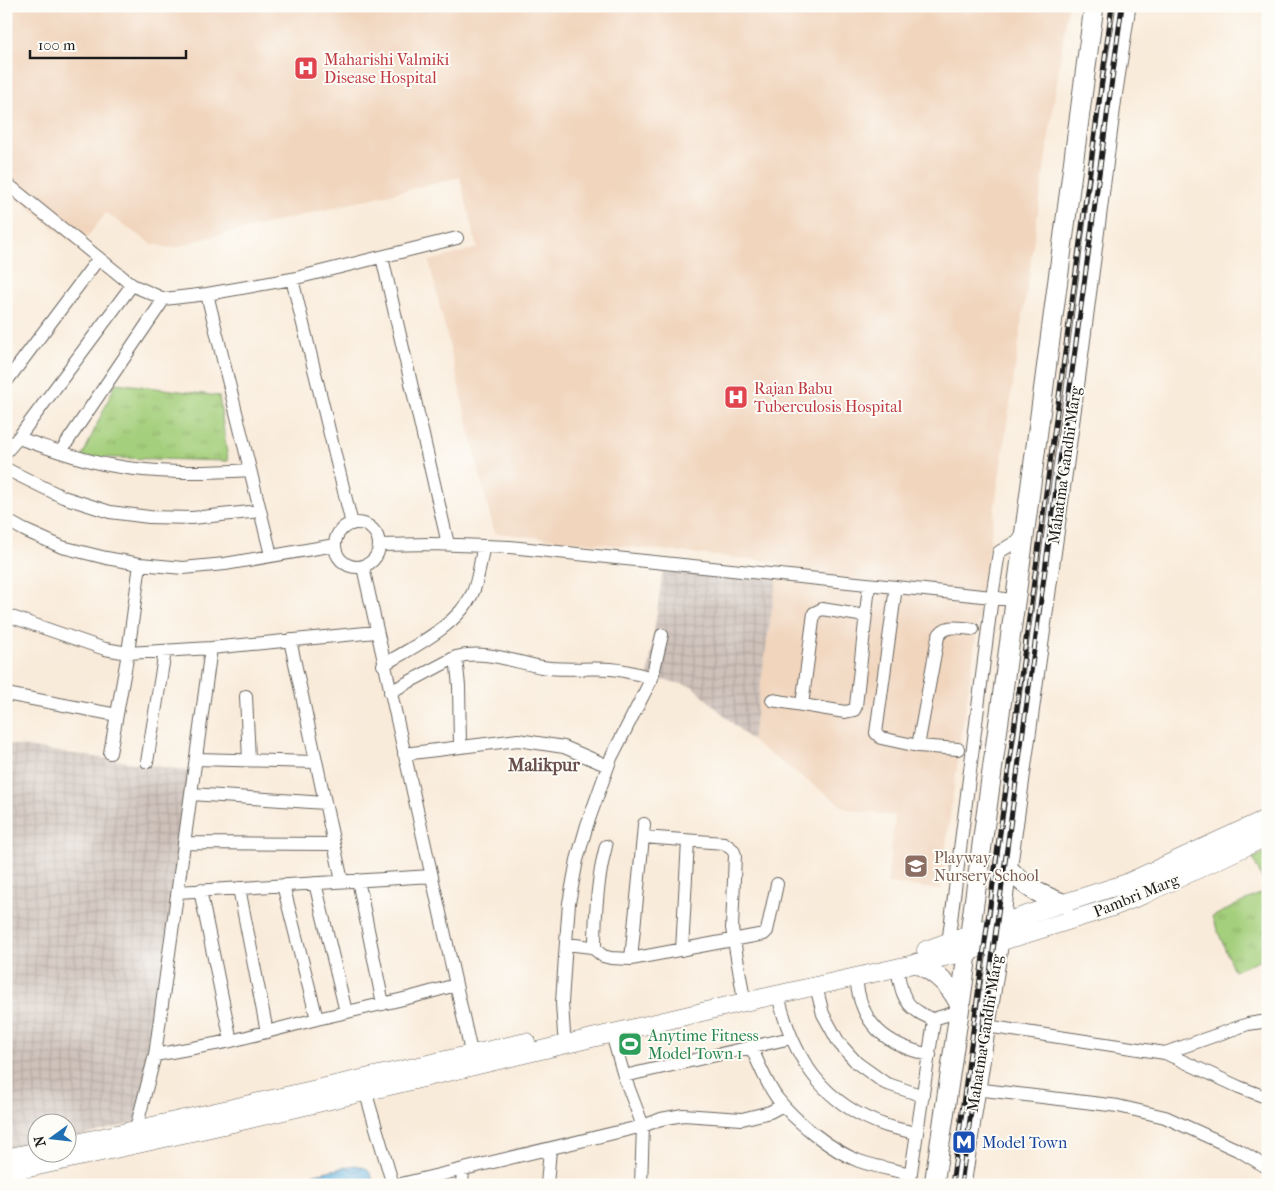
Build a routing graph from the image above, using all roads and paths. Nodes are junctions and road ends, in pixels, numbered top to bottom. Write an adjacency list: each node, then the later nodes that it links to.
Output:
1 (1094, 6): 20 (main road, Mahatma Gandhi Marg)
2 (1126, 6): 70 (main road, Mahatma Gandhi Marg)
3 (6, 183): 6 (street)
4 (457, 238): 5 (street)
5 (382, 256): 7 (street); 21 (street)
6 (99, 258): 8 (street); 11 (street)
7 (292, 278): 9 (street); 19 (street)
8 (132, 285): 10 (street); 12 (street)
9 (207, 294): 10 (street); 16 (street)
10 (164, 299): 13 (street)
11 (6, 382)
12 (18, 438): 13 (street); 14 (street)
13 (61, 451): 16 (street)
14 (6, 452)
15 (6, 469): 17 (street)
16 (250, 470): 17 (street)
17 (260, 511): 25 (street)
18 (6, 520): 26 (street)
19 (352, 524): 22 (street); 23 (street)
20 (1024, 537): 30 (street); 31 (main road, Mahatma Gandhi Marg)
21 (448, 544): 23 (street); 24 (street)
22 (335, 545): 25 (street); 27 (street)
23 (379, 545): 27 (street)
24 (484, 546): 28 (street); 42 (street)
25 (271, 555): 26 (street)
26 (140, 564): 40 (street)
27 (362, 567): 35 (street)
28 (869, 585): 29 (street); 33 (street)
29 (896, 587): 30 (street); 51 (street)
30 (992, 597): 31 (street); 85 (street)
31 (1016, 601): 83 (main road, Mahatma Gandhi Marg)
32 (6, 615): 40 (street)
33 (865, 616): 48 (street); 48 (street)
34 (973, 629): 51 (street)
35 (376, 632): 37 (street); 42 (street)
36 (662, 635): 43 (street)
37 (290, 640): 38 (street); 58 (street)
38 (211, 648): 39 (street); 55 (street)
39 (165, 651): 40 (street); 57 (street)
40 (128, 653): 49 (street)
41 (456, 657): 43 (street); 44 (street); 50 (street)
42 (383, 664): 44 (street)
43 (652, 678): 59 (street)
44 (390, 692): 54 (street)
45 (6, 694): 49 (street)
46 (246, 696): 56 (street)
47 (772, 700): 48 (street)
48 (802, 705)
49 (117, 715): 53 (street)
50 (460, 746): 54 (street); 59 (street)
51 (918, 746): 52 (street)
52 (958, 749)
53 (110, 753)
54 (404, 754): 71 (street)
55 (196, 759): 56 (street); 60 (street)
56 (249, 760): 58 (street)
57 (147, 762)
58 (316, 762): 61 (street)
59 (608, 766): 84 (street)
60 (191, 794): 61 (street); 67 (street)
61 (325, 802): 68 (street)
62 (1268, 818): 80 (street, Pambri Marg)
63 (644, 824): 65 (street)
64 (1268, 836): 81 (street, Pambri Marg)
65 (643, 838): 66 (street); 88 (street)
66 (688, 841): 82 (street); 87 (street)
67 (184, 843): 68 (street); 79 (street)
68 (334, 844): 73 (street)
69 (606, 846): 86 (street)
70 (1008, 868): 80 (main road); 81 (main road, Mahatma Gandhi Marg)
71 (431, 876): 72 (street); 92 (street)
72 (358, 880): 73 (street); 96 (street)
73 (342, 882): 74 (street)
74 (315, 883): 76 (street); 98 (street)
75 (776, 884): 82 (street)
76 (283, 885): 77 (street); 99 (street)
77 (238, 888): 78 (street); 103 (street)
78 (200, 890): 79 (street); 107 (street)
79 (178, 892): 110 (street)
80 (1065, 904): 81 (street, Pambri Marg)
81 (1000, 932): 83 (street); 102 (main road, Mahatma Gandhi Marg)
82 (733, 940): 87 (street); 94 (street)
83 (968, 943): 85 (street); 89 (street); 97 (main road, Mahatma Gandhi Marg)
84 (566, 944): 86 (street); 104 (street)
85 (948, 944): 94 (street)
86 (595, 948): 88 (street)
87 (682, 950): 88 (street)
88 (631, 959)
89 (917, 963): 90 (street); 97 (main road)
90 (897, 968): 91 (street); 100 (street)
91 (856, 977): 93 (street); 111 (street)
92 (456, 985): 96 (street); 112 (street)
93 (816, 986): 95 (street); 116 (street)
94 (743, 994): 104 (street)
95 (778, 995): 105 (street); 106 (street)
96 (383, 1004): 98 (street)
97 (960, 1008): 100 (street); 134 (main road, Mahatma Gandhi Marg)
98 (346, 1012): 99 (street)
99 (317, 1019): 103 (street)
100 (933, 1019): 111 (street)
101 (1268, 1021): 109 (street)
102 (986, 1026): 109 (street); 115 (main road, Mahatma Gandhi Marg)
103 (267, 1032): 107 (street)
104 (564, 1034): 112 (street)
105 (612, 1034): 112 (street); 113 (street)
106 (791, 1038): 108 (street); 120 (street)
107 (231, 1041): 110 (street)
108 (751, 1047): 113 (street); 118 (street)
109 (1165, 1053): 117 (street)
110 (155, 1055): 121 (street)
111 (930, 1055): 116 (street)
112 (472, 1060): 114 (street)
113 (624, 1076): 119 (street)
114 (364, 1085): 121 (street); 130 (street)
115 (976, 1089): 126 (street); 135 (main road, Mahatma Gandhi Marg)
116 (922, 1096): 120 (street)
117 (1268, 1098)
118 (783, 1105): 119 (street); 129 (street)
119 (643, 1126): 123 (street); 133 (street)
120 (917, 1133): 129 (street)
121 (134, 1138): 122 (street); 128 (street)
122 (78, 1143)
123 (550, 1149): 127 (street); 132 (street)
124 (28, 1153): 125 (street)
125 (6, 1158)
126 (1268, 1168)
127 (463, 1169): 130 (street); 131 (street)
128 (6, 1173)
129 (910, 1179)
130 (395, 1185)
131 (462, 1185)
132 (547, 1185)
133 (641, 1185)
134 (934, 1185)
135 (961, 1185)

